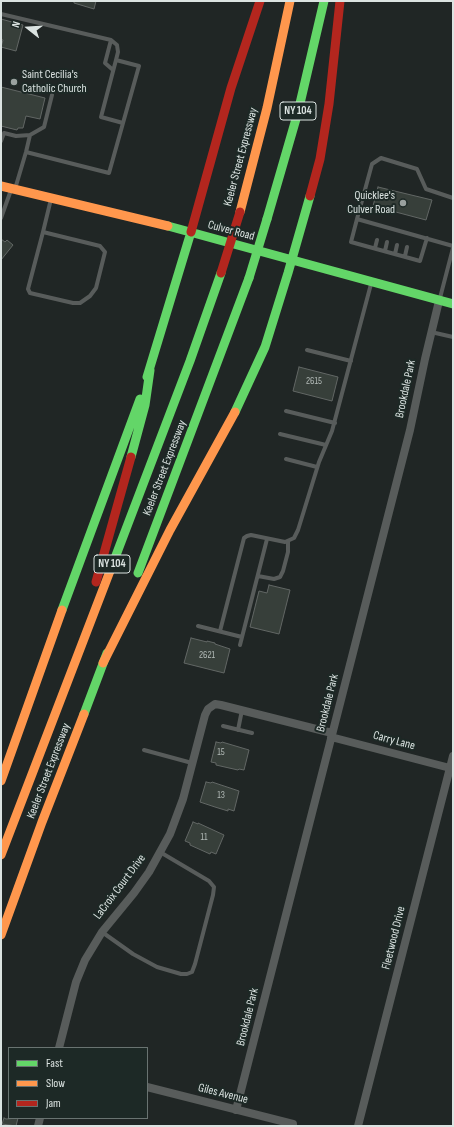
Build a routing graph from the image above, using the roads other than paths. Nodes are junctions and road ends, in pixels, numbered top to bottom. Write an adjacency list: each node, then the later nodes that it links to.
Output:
1 (260, 1): 24 (main road)
2 (290, 1): 60 (main road, Keeler Street Expressway / NY 104, bridge)
3 (324, 1): 58 (main road, Keeler Street Expressway / NY 104, bridge)
4 (340, 1): 36 (main road)
5 (1, 14): 6 (lane)
6 (111, 40): 7 (lane); 8 (lane)
7 (116, 60): 8 (lane); 10 (lane)
8 (113, 70): 10 (lane)
9 (52, 95): 11 (lane)
10 (123, 123): 13 (lane)
11 (30, 135): 12 (lane); 13 (lane)
12 (1, 141)
13 (26, 152): 15 (lane)
14 (1, 186): 15 (main road, Culver Road)
15 (13, 189): 17 (main road, Culver Road); 18 (lane)
16 (453, 198): 19 (lane)
17 (51, 199): 23 (lane); 24 (main road, Culver Road)
18 (1, 217)
19 (357, 219): 20 (lane); 32 (lane)
20 (381, 225): 21 (lane); 22 (lane)
21 (391, 228): 25 (lane); 26 (lane)
22 (379, 230)
23 (43, 232): 23 (lane)
24 (191, 232): 36 (main road, Culver Road); 44 (main road)
25 (389, 233)
26 (426, 238): 31 (lane); 35 (lane)
27 (377, 240): 32 (lane)
28 (387, 242): 33 (lane)
29 (397, 245): 34 (lane)
30 (407, 247): 35 (lane)
31 (453, 247): 38 (lane)
32 (375, 248): 33 (lane)
33 (384, 251): 34 (lane)
34 (395, 254): 35 (lane)
35 (405, 256)
36 (292, 260): 37 (main road, Culver Road); 58 (main road)
37 (372, 281): 38 (main road, Culver Road); 43 (lane)
38 (439, 300): 39 (main road, Culver Road); 40 (street, Brookdale Park)
39 (453, 304)
40 (431, 332): 41 (lane); 64 (street, Brookdale Park)
41 (453, 337)
42 (307, 350): 43 (lane)
43 (351, 361): 46 (lane)
44 (150, 370): 60 (main road); 65 (main road)
45 (286, 411): 46 (lane)
46 (335, 423): 48 (lane)
47 (280, 434): 48 (lane)
48 (326, 445): 50 (lane)
49 (286, 459): 50 (lane)
50 (317, 467): 52 (lane)
51 (267, 539): 52 (lane); 53 (lane); 55 (lane)
52 (288, 542): 53 (lane)
53 (258, 576): 56 (lane)
54 (198, 626): 55 (lane)
55 (220, 631): 56 (lane)
56 (242, 637): 57 (lane)
57 (240, 645)
58 (103, 663): 75 (main road, Keeler Street Expressway / NY 104)
59 (242, 710): 62 (lane); 64 (street, Carry Lane); 68 (street, LaCroix Court Drive)
60 (52, 722): 73 (main road, Keeler Street Expressway / NY 104)
61 (223, 726): 62 (lane)
62 (238, 730): 63 (lane)
63 (252, 733)
64 (332, 735): 70 (street, Carry Lane); 78 (street, Brookdale Park)
65 (12, 750): 69 (street); 71 (main road)
66 (144, 750): 68 (lane)
67 (453, 756): 70 (street, Fleetwood Drive)
68 (193, 763): 72 (street, LaCroix Court Drive)
69 (1, 767)
70 (450, 768): 80 (street, Fleetwood Drive)
71 (1, 781)
72 (160, 852): 74 (street, LaCroix Court Drive); 74 (lane)
73 (1, 855)
74 (102, 932): 76 (street, LaCroix Court Drive)
75 (1, 935)
76 (59, 1047)
77 (148, 1087): 78 (street, Giles Avenue)
78 (236, 1110): 79 (street, Giles Avenue)
79 (293, 1125)
80 (358, 1126)

